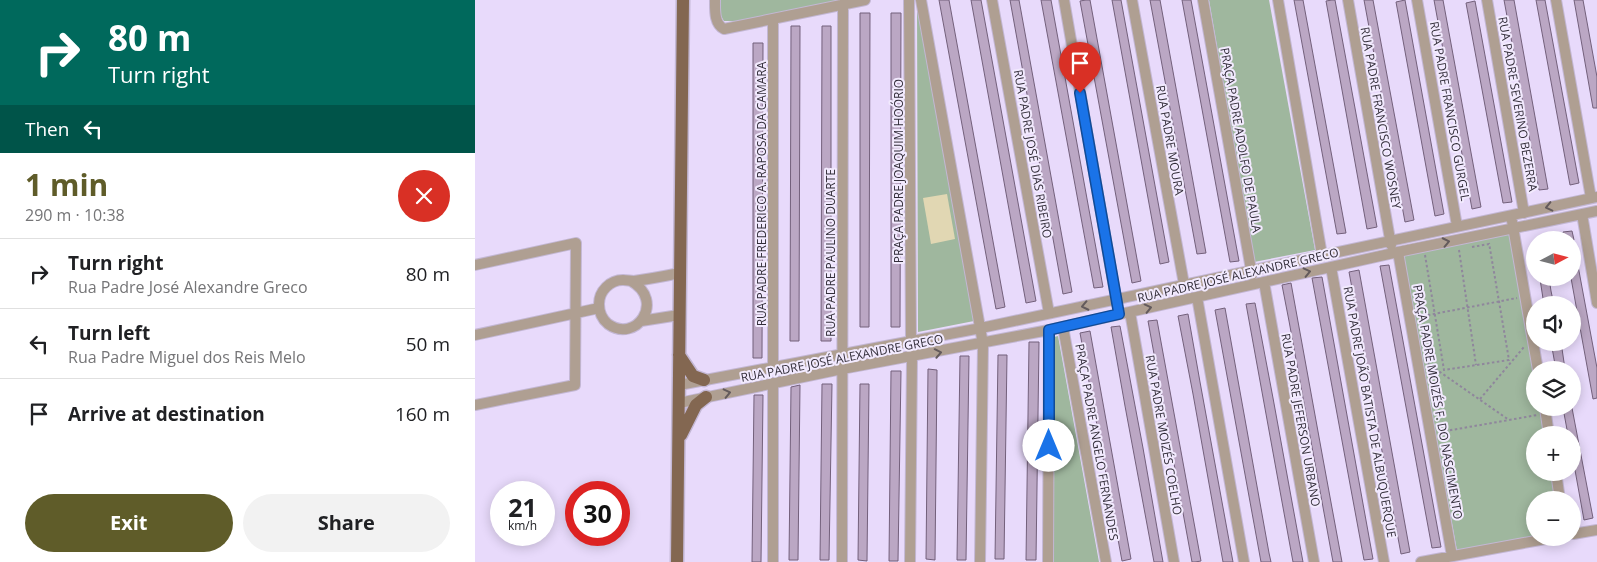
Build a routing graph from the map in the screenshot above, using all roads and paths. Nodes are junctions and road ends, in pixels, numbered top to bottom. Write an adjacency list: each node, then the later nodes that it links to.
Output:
1 (683, 0): 33 (main road)
2 (715, 0): 16 (street)
3 (865, 0): 15 (street)
4 (909, 0): 56 (street, PRAÇA PADRE JOAQUIM HOÓRIO)
5 (921, 0): 53 (street)
6 (992, 0): 46 (street, RUA PADRE JOSÉ DIAS RIBEIRO)
7 (1064, 0): 39 (street)
8 (1133, 0): 36 (street, RUA PADRE MOURA)
9 (1203, 0): 32 (street, PRAÇA PADRE ADOLFO DE PAULA)
10 (1278, 0): 29 (street)
11 (1347, 0): 25 (street, RUA PADRE FRANCISCO WOSNEY)
12 (1417, 0): 22 (street, RUA PADRE FRANCISCO GURGEL)
13 (1487, 0): 19 (street, RUA PADRE SEVERINO BEZERRA)
14 (1556, 0): 17 (street)
15 (839, 3): 16 (street); 59 (street, RUA PADRE PAULINO DUARTE)
16 (773, 20): 64 (street, RUA PADRE FREDERICO A. RAPOSA DA CAMARA)
17 (1594, 197): 19 (street, RUA PADRE JOSÉ ALEXANDRE GRECO, one-way to 19)
18 (1597, 211): 20 (street, RUA PADRE JOSÉ ALEXANDRE GRECO)
19 (1524, 213): 21 (street, RUA PADRE JOSÉ ALEXANDRE GRECO)
20 (1581, 214): 23 (street, RUA PADRE JOSÉ ALEXANDRE GRECO); 41 (street)
21 (1511, 216): 22 (street, RUA PADRE JOSÉ ALEXANDRE GRECO); 23 (street)
22 (1457, 226): 25 (street, RUA PADRE JOSÉ ALEXANDRE GRECO)
23 (1513, 227): 27 (street, RUA PADRE JOSÉ ALEXANDRE GRECO, one-way to 23); 37 (street)
24 (1489, 239): 40 (path)
25 (1390, 240): 27 (street, RUA PADRE FRANCISCO WOSNEY); 29 (street, RUA PADRE JOSÉ ALEXANDRE GRECO)
26 (1459, 250): 42 (path)
27 (1395, 252): 31 (street, RUA PADRE JOSÉ ALEXANDRE GRECO); 81 (street, PRAÇA PADRE MOIZÉS F. DO NASCIMENTO)
28 (1425, 253): 48 (path)
29 (1323, 254): 32 (street, RUA PADRE JOSÉ ALEXANDRE GRECO)
30 (475, 265): 45 (street)
31 (1331, 267): 35 (street, RUA PADRE JOSÉ ALEXANDRE GRECO, one-way to 31); 92 (street, RUA PADRE JOÃO BATISTA DE ALBUQUERQUE)
32 (1251, 270): 35 (street, PRAÇA PADRE ADOLFO DE PAULA); 36 (street, RUA PADRE JOSÉ ALEXANDRE GRECO)
33 (679, 273): 34 (street); 49 (main road)
34 (631, 281): 43 (street); 51 (street)
35 (1259, 283): 38 (street, RUA PADRE JOSÉ ALEXANDRE GRECO); 91 (street, RUA PADRE JEFERSON URBANO)
36 (1184, 284): 39 (street, RUA PADRE JOSÉ ALEXANDRE GRECO)
37 (1525, 296): 40 (path); 62 (street)
38 (1197, 297): 44 (street, RUA PADRE JOSÉ ALEXANDRE GRECO, one-way to 38); 90 (street)
39 (1116, 299): 46 (street, RUA PADRE JOSÉ ALEXANDRE GRECO, one-way to 46); 47 (street)
40 (1499, 301): 42 (path); 63 (path)
41 (1597, 303)
42 (1467, 307): 48 (path); 63 (path)
43 (599, 308): 45 (street); 51 (street)
44 (1130, 312): 47 (street, RUA PADRE JOSÉ ALEXANDRE GRECO); 89 (street, RUA PADRE MOIZÉS COELHO)
45 (576, 313): 55 (street); 73 (street)
46 (1049, 313): 53 (street, RUA PADRE JOSÉ ALEXANDRE GRECO)
47 (1119, 314): 52 (street, RUA PADRE JOSÉ ALEXANDRE GRECO)
48 (1435, 314): 50 (path); 63 (path)
49 (679, 315): 51 (street); 60 (main road)
50 (1416, 318)
51 (641, 321)
52 (1063, 327): 54 (street, RUA PADRE JOSÉ ALEXANDRE GRECO); 88 (street, PRAÇA PADRE ANGELO FERNANDES)
53 (981, 328): 56 (street, RUA PADRE JOSÉ ALEXANDRE GRECO); 57 (street)
54 (1049, 330): 57 (street, RUA PADRE JOSÉ ALEXANDRE GRECO); 87 (street)
55 (475, 335)
56 (911, 342): 59 (street, RUA PADRE JOSÉ ALEXANDRE GRECO)
57 (983, 344): 61 (street, RUA PADRE JOSÉ ALEXANDRE GRECO, one-way to 57); 86 (street)
58 (1526, 345): 71 (path)
59 (842, 354): 64 (street, RUA PADRE JOSÉ ALEXANDRE GRECO); 65 (street, RUA PADRE PAULINO DUARTE)
60 (679, 355): 67 (main road); 69 (main road)
61 (912, 358): 65 (street, RUA PADRE JOSÉ ALEXANDRE GRECO); 85 (street)
62 (1536, 361)
63 (1476, 365)
64 (773, 368): 67 (street, RUA PADRE JOSÉ ALEXANDRE GRECO)
65 (842, 369): 68 (street, RUA PADRE JOSÉ ALEXANDRE GRECO); 84 (street, RUA PADRE PAULINO DUARTE)
66 (1427, 370): 71 (path)
67 (704, 380): 69 (street, RUA PADRE JOSÉ ALEXANDRE GRECO)
68 (773, 383): 70 (street, RUA PADRE JOSÉ ALEXANDRE GRECO, one-way to 68); 83 (street)
69 (679, 385): 72 (main road)
70 (707, 397): 72 (street, RUA PADRE JOSÉ ALEXANDRE GRECO); 77 (main road)
71 (1479, 399): 75 (path)
72 (679, 403): 77 (main road)
73 (475, 405)
74 (1526, 415): 75 (path)
75 (1509, 420): 76 (path)
76 (1438, 433)
77 (679, 439): 82 (main road)
78 (1597, 530): 79 (street)
79 (1581, 533)
80 (1526, 543): 81 (street)
81 (1452, 556): 93 (street)
82 (677, 562)
83 (773, 562)
84 (842, 562)
85 (910, 562)
86 (980, 562)
87 (1048, 562)
88 (1106, 562)
89 (1174, 562)
90 (1244, 562)
91 (1314, 562)
92 (1384, 562)
93 (1421, 562)

